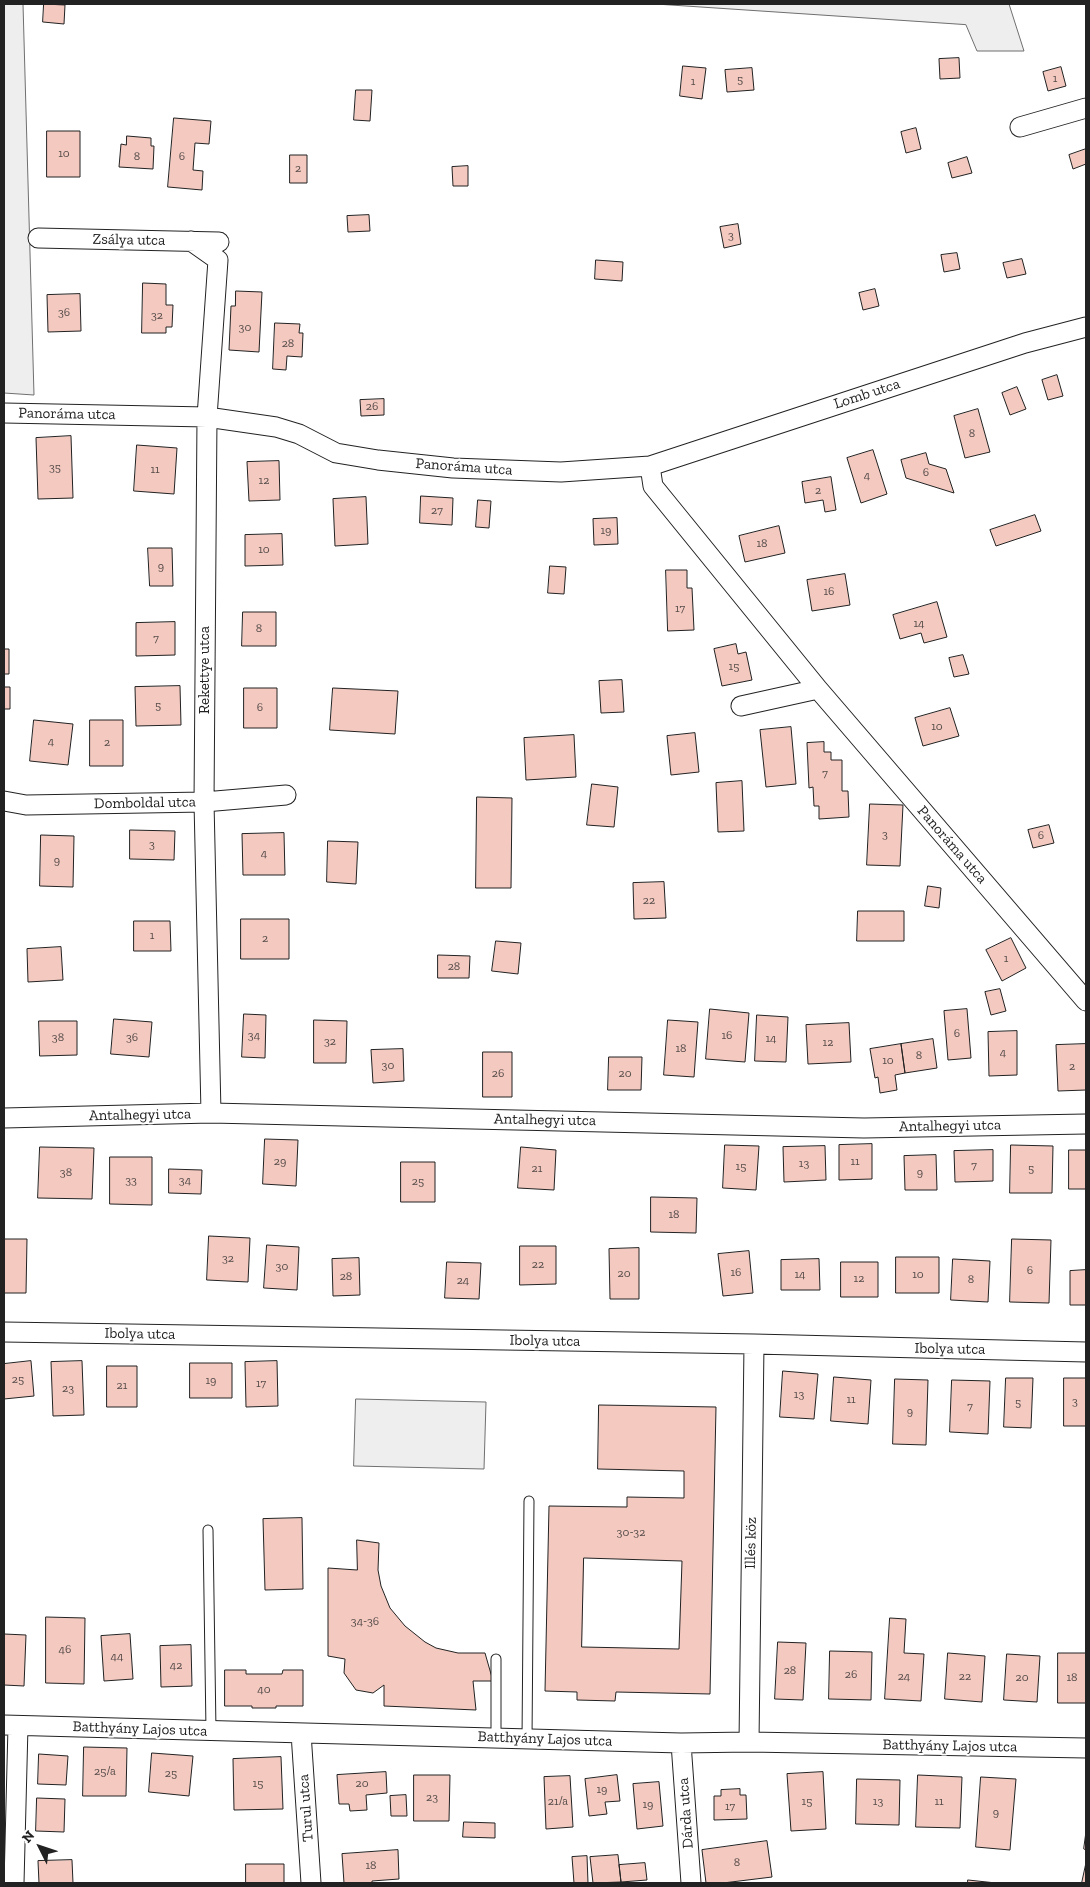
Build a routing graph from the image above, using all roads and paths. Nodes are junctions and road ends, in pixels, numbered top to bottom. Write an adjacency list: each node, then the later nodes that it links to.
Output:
1 (1086, 108): 2 (street)
2 (1020, 127)
3 (38, 238): 4 (street, Zsálya utca)
4 (191, 241): 5 (street, Zsálya utca); 8 (street, Rekettye utca)
5 (220, 242)
6 (1086, 328): 9 (street, Lomb utca)
7 (4, 414): 8 (street, Panoráma utca)
8 (207, 416): 9 (street, Panoráma utca); 14 (street, Rekettye utca)
9 (650, 466): 10 (street, Panoráma utca)
10 (818, 689): 11 (street); 15 (street, Panoráma utca)
11 (741, 706)
12 (286, 795): 14 (street, Domboldal utca)
13 (4, 801): 14 (street, Domboldal utca)
14 (204, 802): 16 (street, Rekettye utca)
15 (1086, 1001)
16 (211, 1113): 17 (street, Antalhegyi utca); 18 (street, Antalhegyi utca)
17 (4, 1118)
18 (1086, 1124)
19 (4, 1332): 20 (street, Ibolya utca)
20 (754, 1344): 21 (street, Ibolya utca); 30 (street, Illés köz)
21 (1086, 1352)
22 (529, 1501): 29 (lane)
23 (208, 1530): 26 (lane)
24 (496, 1659): 28 (lane)
25 (11, 1725): 26 (street, Batthyány Lajos utca); 33 (street)
26 (211, 1731): 27 (street, Batthyány Lajos utca)
27 (301, 1733): 28 (street, Batthyány Lajos utca); 34 (street, Turul utca)
28 (496, 1738): 29 (street, Batthyány Lajos utca)
29 (527, 1739): 31 (street, Batthyány Lajos utca)
30 (749, 1742): 31 (street, Batthyány Lajos utca); 32 (street, Batthyány Lajos utca)
31 (681, 1743): 35 (street, Dárda utca)
32 (1086, 1748)
33 (14, 1883)
34 (311, 1883)
35 (691, 1883)

